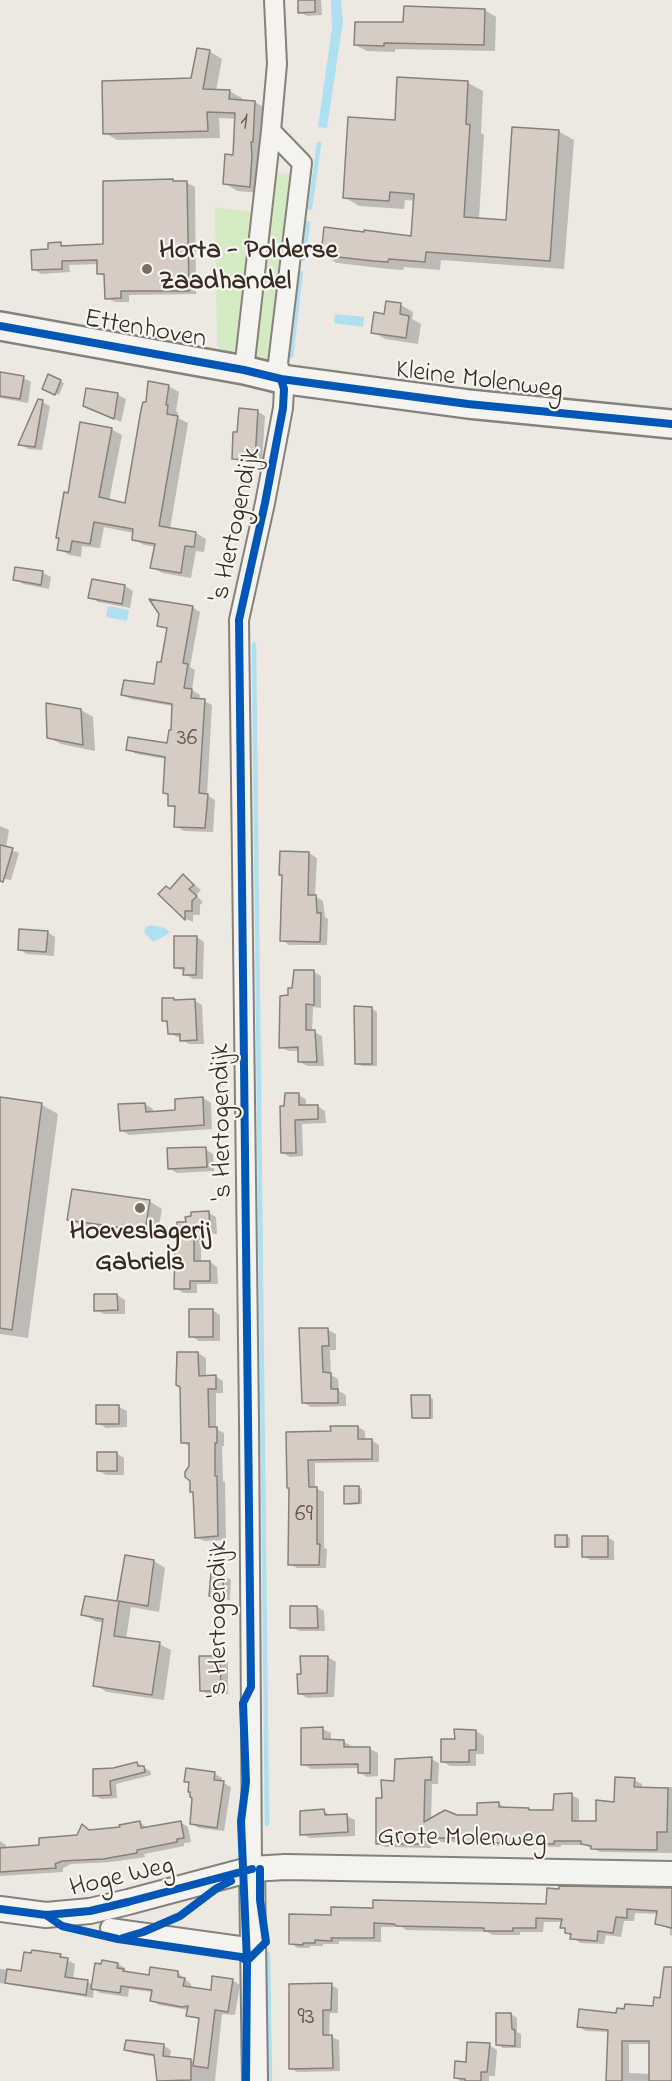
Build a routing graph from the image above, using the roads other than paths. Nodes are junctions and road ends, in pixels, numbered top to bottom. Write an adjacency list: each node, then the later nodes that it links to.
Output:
1 (274, 0): 2 (street)
2 (271, 131): 4 (street); 5 (street, 's Hertogendijk)
3 (0, 326): 4 (main road, Ettenhoven)
4 (244, 370): 5 (main road, Ettenhoven)
5 (281, 379): 6 (main road, Kleine Molenweg); 7 (street, 's Hertogendijk)
6 (672, 424)
7 (252, 1869): 8 (street, Grote Molenweg); 9 (street, Hoge Weg); 11 (street, 's Hertogendijk)
8 (672, 1874)
9 (0, 1909)
10 (110, 1928): 11 (street, Hoge Weg)
11 (254, 1948): 12 (street, 's Hertogendijk)
12 (255, 2081)

